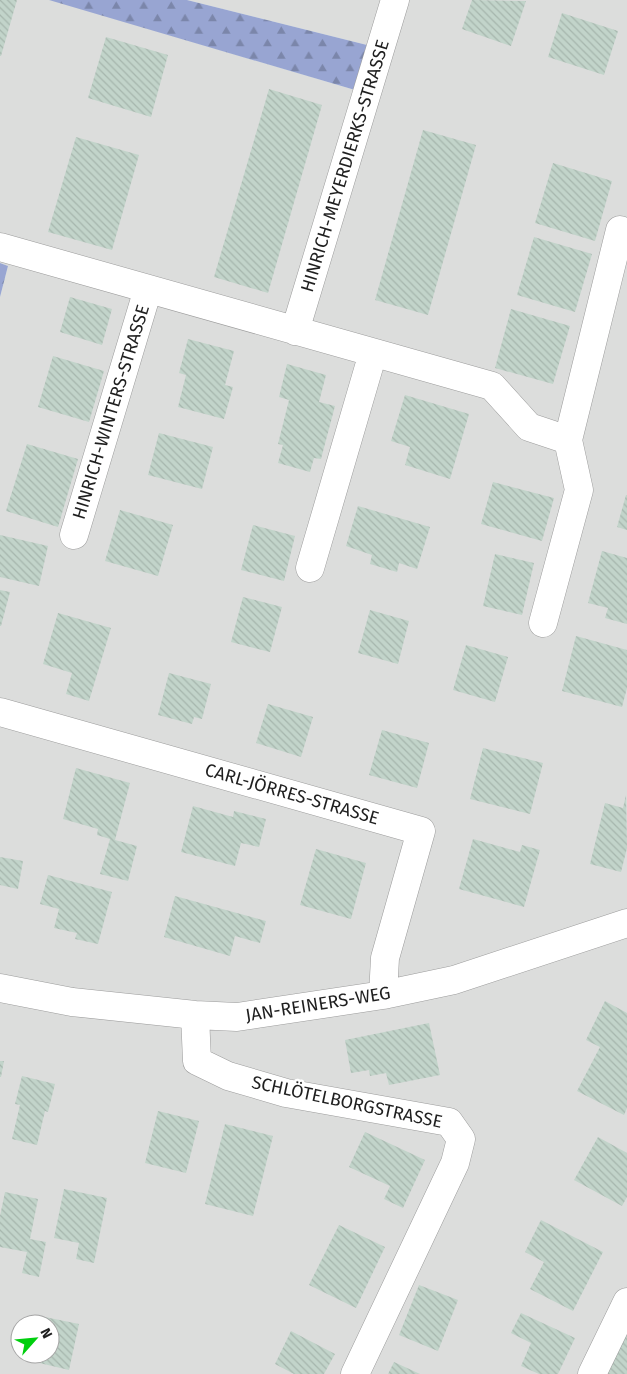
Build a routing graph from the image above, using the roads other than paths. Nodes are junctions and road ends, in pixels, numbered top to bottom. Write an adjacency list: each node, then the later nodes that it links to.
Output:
1 (395, 0): 5 (street, HINRICH-MEYERDIERKS-STRASSE)
2 (620, 230): 7 (street)
3 (0, 247): 4 (street, HINRICH-WINTERS-STRASSE)
4 (148, 290): 5 (street, HINRICH-WINTERS-STRASSE); 8 (street, HINRICH-WINTERS-STRASSE)
5 (295, 331): 6 (street, HINRICH-WINTERS-STRASSE)
6 (373, 353): 7 (street, HINRICH-WINTERS-STRASSE); 9 (street)
7 (568, 440): 10 (street)
8 (74, 535)
9 (310, 568)
10 (543, 623)
11 (0, 712): 14 (street, CARL-JÖRRES-STRASSE)
12 (627, 923): 14 (street, JAN-REINERS-WEG)
13 (0, 988): 15 (street, JAN-REINERS-WEG)
14 (383, 995): 15 (street, JAN-REINERS-WEG)
15 (195, 1015): 17 (street, SCHLÖTELBORGSTRASSE)
16 (627, 1302): 18 (street)
17 (355, 1374)
18 (592, 1374)

